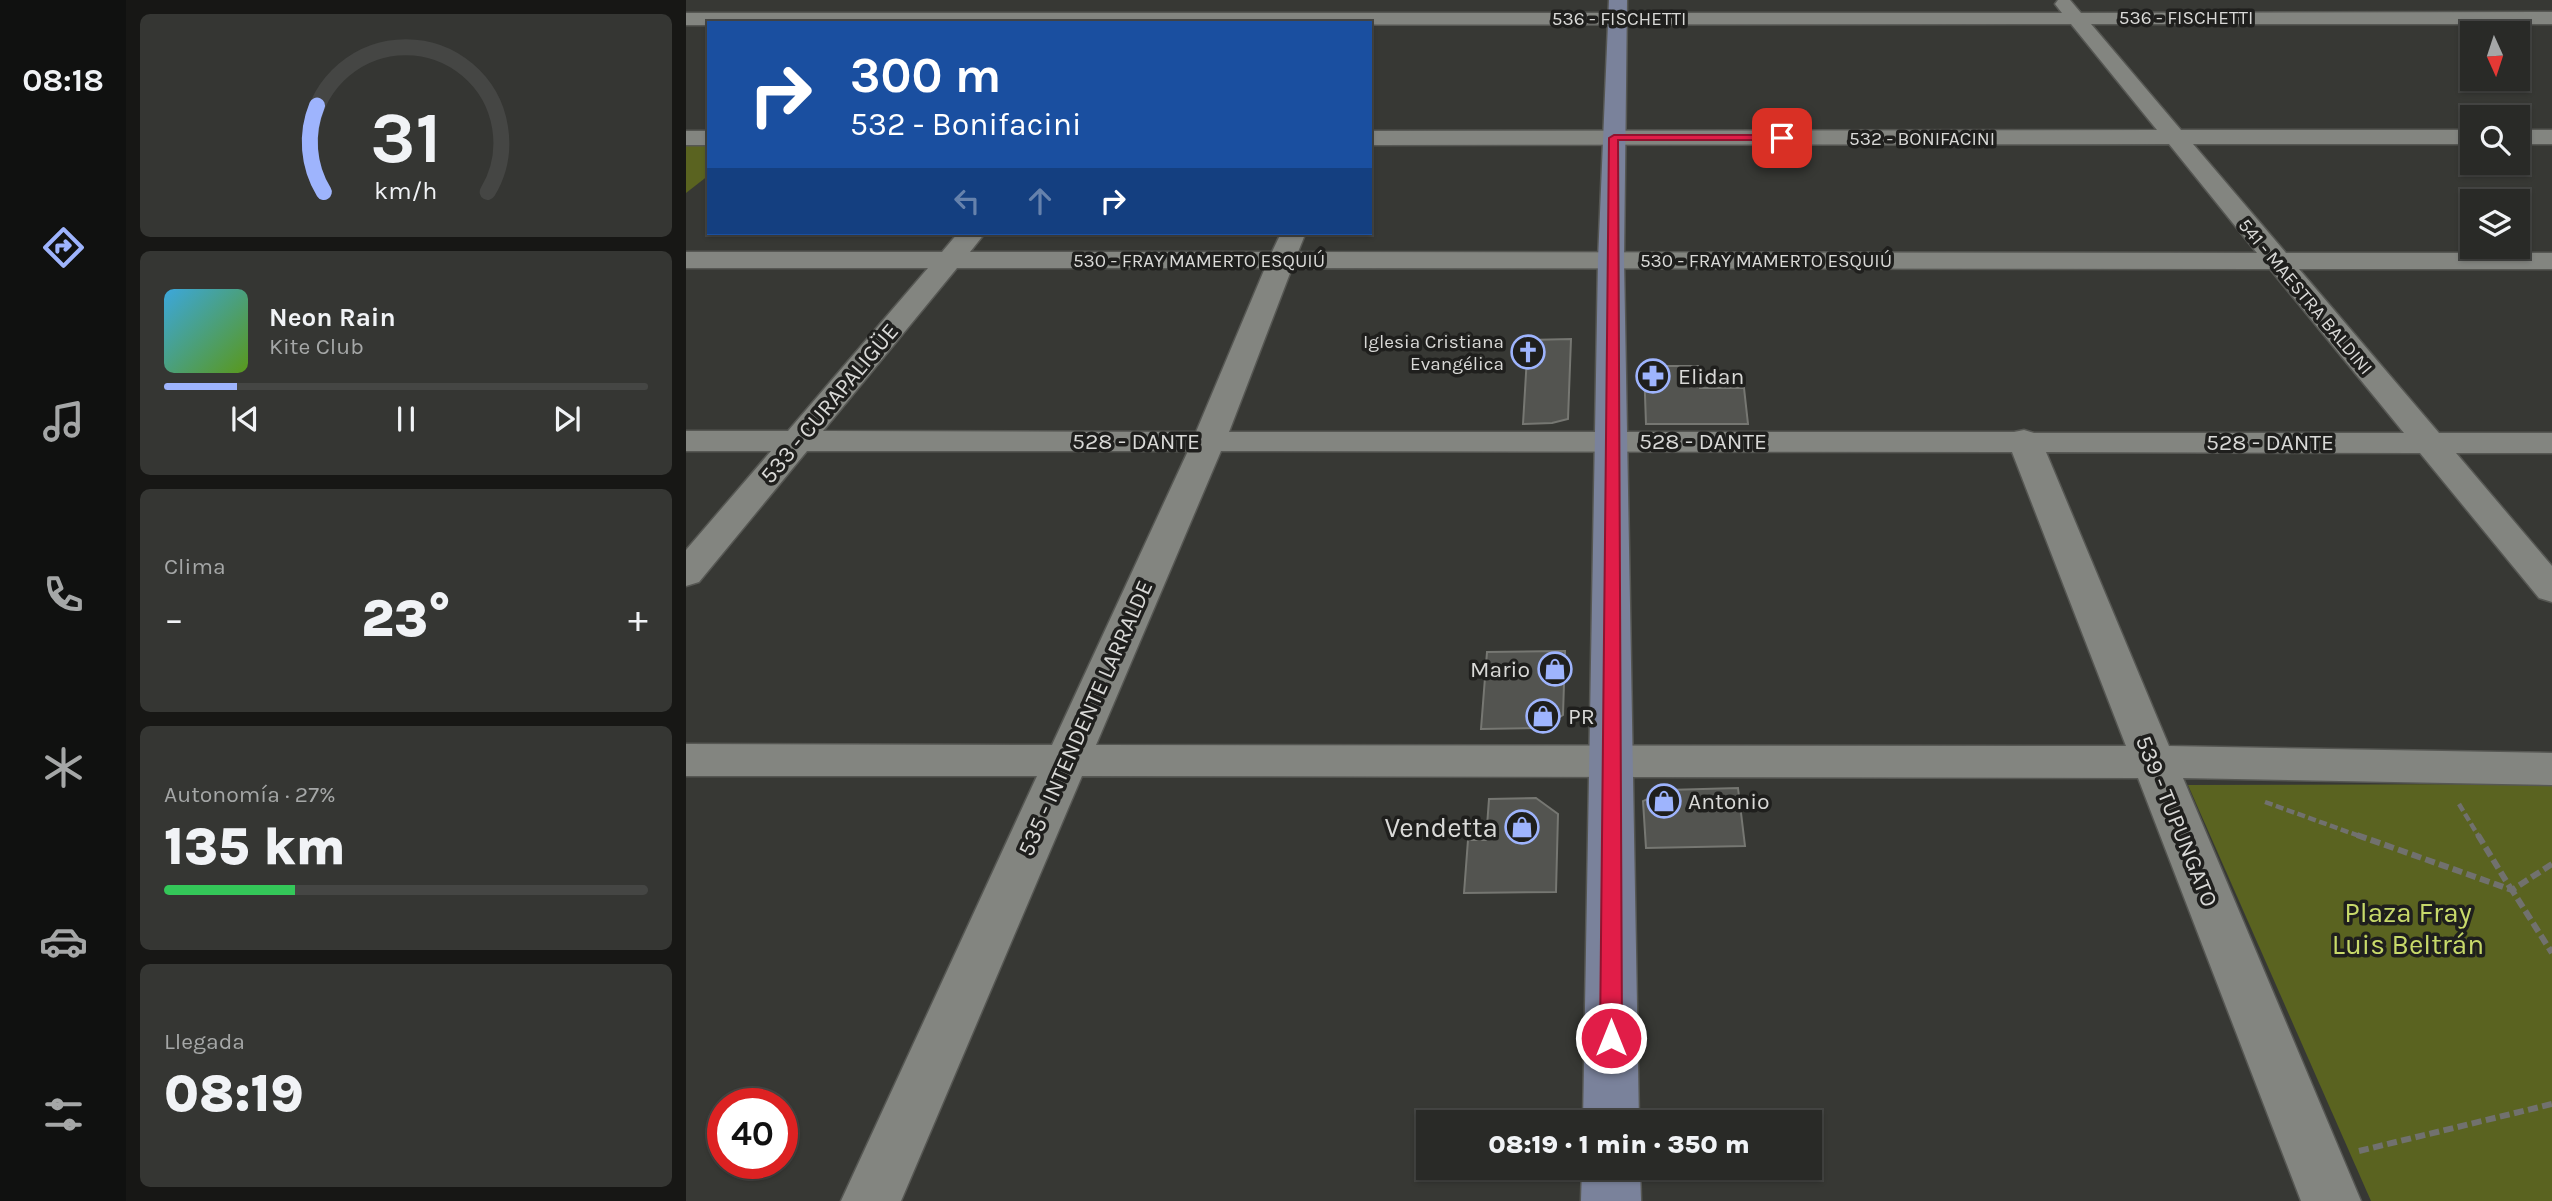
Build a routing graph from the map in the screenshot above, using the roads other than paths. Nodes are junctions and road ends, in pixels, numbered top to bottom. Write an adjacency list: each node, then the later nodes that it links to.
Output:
1 (723, 0): 7 (street)
2 (1171, 0): 8 (street)
3 (2506, 0): 9 (street)
4 (1384, 9): 5 (street, 536 - FISCHETTI); 8 (street, 536 - FISCHETTI); 10 (street)
5 (1618, 9): 6 (street, 536 - FISCHETTI); 17 (street)
6 (2067, 9): 9 (street, 536 - FISCHETTI); 18 (street, 541 - MAESTRA BALDINI)
7 (688, 20): 8 (street, 536 - FISCHETTI)
8 (1154, 20)
9 (2547, 21)
10 (1372, 38)
11 (2460, 137): 18 (street, 532 - BONIFACINI)
12 (2530, 137): 13 (street)
13 (2552, 137)
14 (686, 138): 15 (street)
15 (707, 138)
16 (1372, 138): 17 (street, 532 - BONIFACINI)
17 (1614, 138): 18 (street, 532 - BONIFACINI); 23 (street)
18 (2174, 138): 24 (street, 541 - MAESTRA BALDINI)
19 (970, 235): 22 (street, 533 - CURAPALIGÜE)
20 (1287, 246): 22 (street, 530 - FRAY MAMERTO ESQUIÚ); 23 (street, 530 - FRAY MAMERTO ESQUIÚ); 29 (street, 535 - INTENDENTE LARRALDE)
21 (686, 260): 22 (street, 530 - FRAY MAMERTO ESQUIÚ)
22 (949, 260): 26 (street, 533 - CURAPALIGÜE)
23 (1611, 260): 24 (street, 530 - FRAY MAMERTO ESQUIÚ); 30 (street)
24 (2276, 261): 25 (street, 530 - FRAY MAMERTO ESQUIÚ); 31 (street, 541 - MAESTRA BALDINI)
25 (2552, 261)
26 (799, 440): 28 (street, 528 - DANTE); 29 (street, 528 - DANTE); 33 (street, 533 - CURAPALIGÜE)
27 (2024, 440): 30 (street, 528 - DANTE); 31 (street, 528 - DANTE); 38 (street, 539 - TUPUNGATO)
28 (686, 441)
29 (1209, 441): 30 (street, 528 - DANTE); 37 (street, 535 - INTENDENTE LARRALDE)
30 (1612, 441): 36 (street)
31 (2429, 442): 32 (street, 528 - DANTE); 34 (street, 541 - MAESTRA BALDINI)
32 (2552, 443)
33 (686, 574)
34 (2552, 590)
35 (686, 760): 37 (street)
36 (1611, 760): 37 (street); 38 (street); 40 (street)
37 (1066, 762): 43 (street, 535 - INTENDENTE LARRALDE)
38 (2153, 762): 39 (street); 42 (street, 539 - TUPUNGATO)
39 (2552, 769)
40 (1611, 1110)
41 (1611, 1180): 44 (street)
42 (2323, 1181)
43 (871, 1201)
44 (1611, 1201)

